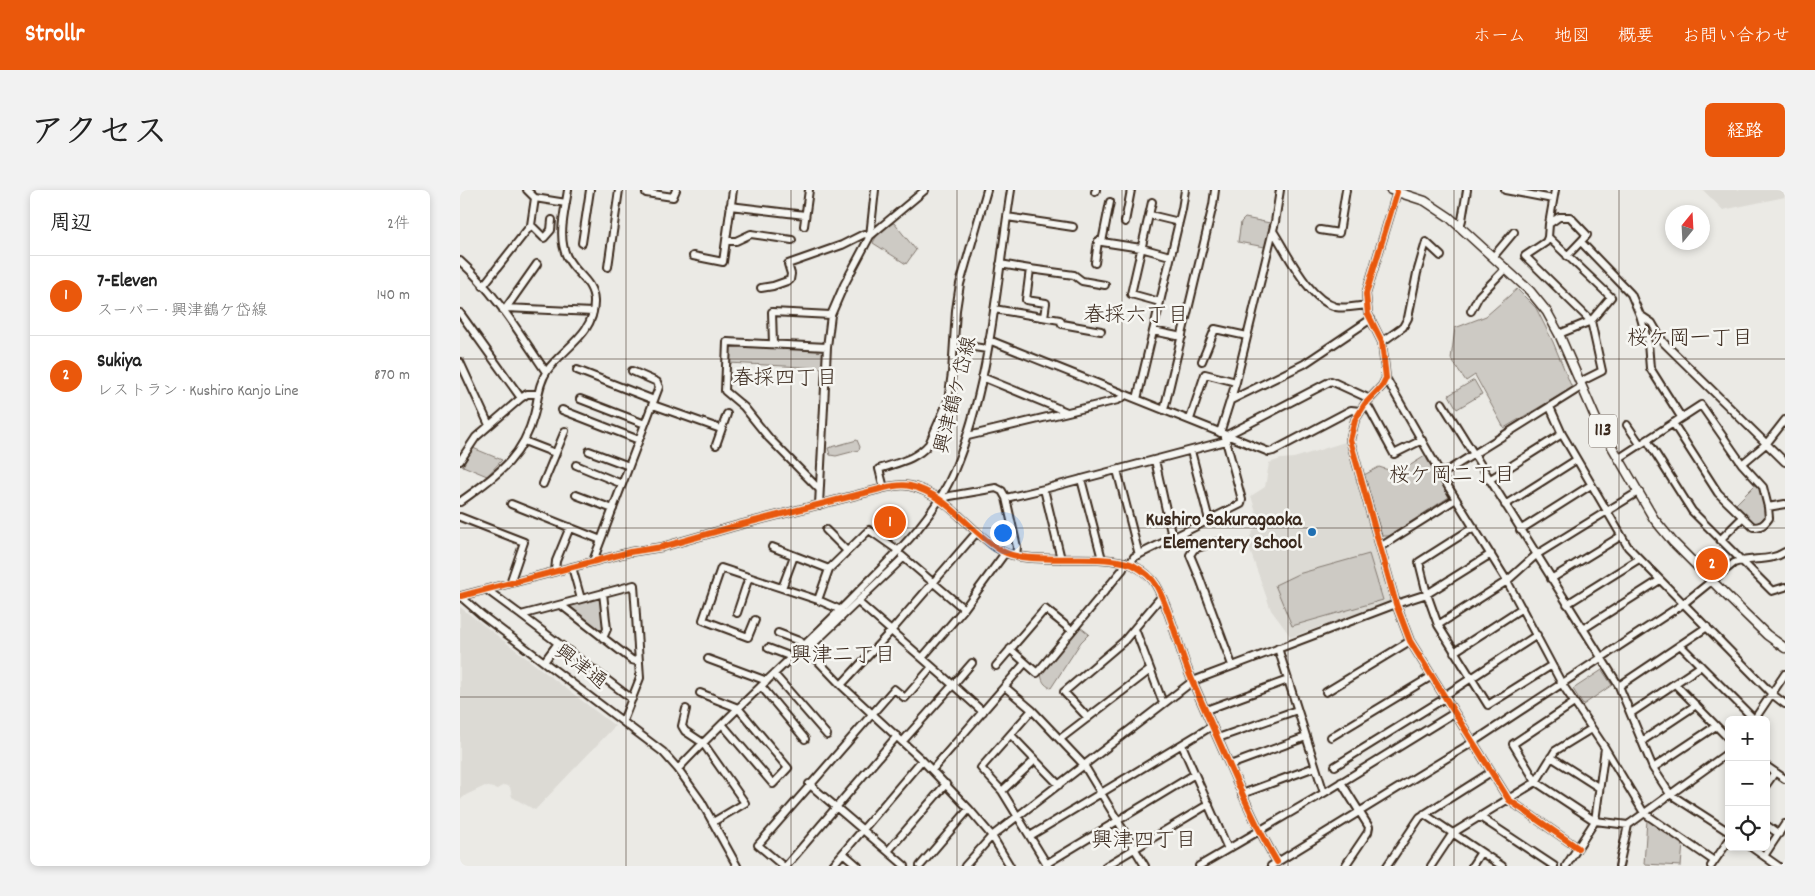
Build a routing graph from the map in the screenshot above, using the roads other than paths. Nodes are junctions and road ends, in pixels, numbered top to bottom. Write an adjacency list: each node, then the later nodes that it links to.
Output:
1 (527, 190): 23 (street)
2 (568, 190): 27 (street)
3 (590, 190): 49 (street)
4 (619, 190): 60 (street)
5 (647, 190): 6 (street)
6 (676, 190)
7 (733, 190): 28 (street)
8 (801, 190): 9 (street)
9 (809, 190): 29 (street)
10 (875, 190): 43 (street)
11 (925, 190): 43 (street)
12 (987, 190): 86 (street)
13 (1011, 190): 31 (street, 興津鶴ケ岱線)
14 (1131, 190): 33 (street)
15 (1185, 190): 34 (street)
16 (1215, 190): 82 (street)
17 (1280, 190): 41 (street)
18 (1346, 190): 40 (street)
19 (1467, 190): 39 (street)
20 (1505, 190): 24 (street)
21 (1555, 190): 24 (street)
22 (1397, 191): 39 (main road, 113); 67 (street)
23 (535, 198): 27 (street); 36 (street)
24 (1553, 199): 35 (street)
25 (1110, 202): 47 (street)
26 (1152, 202): 30 (street)
27 (566, 203): 71 (street)
28 (730, 206): 29 (street); 46 (street)
29 (806, 215): 37 (street)
30 (1150, 215): 34 (street); 50 (street)
31 (1007, 217): 38 (street); 59 (street, 興津鶴ケ岱線)
32 (552, 220): 36 (street)
33 (1126, 222)
34 (1179, 222): 52 (street)
35 (1549, 224): 44 (street); 48 (street)
36 (531, 225): 64 (street)
37 (804, 226)
38 (1073, 227)
39 (1460, 227): 55 (main road, 113)
40 (1320, 230)
41 (1273, 231): 67 (street); 81 (street)
42 (1514, 232): 55 (street)
43 (870, 236): 65 (street); 73 (street)
44 (1548, 237): 54 (street); 77 (street)
45 (792, 240): 46 (street)
46 (727, 241): 51 (street)
47 (1102, 242): 50 (street); 57 (street)
48 (1581, 242): 54 (street); 74 (street)
49 (582, 243)
50 (1141, 248): 52 (street); 66 (street)
51 (693, 256)
52 (1170, 256): 66 (street)
53 (1441, 256): 84 (street)
54 (1567, 256): 77 (street)
55 (1493, 257): 61 (main road, 113)
56 (460, 261): 64 (street)
57 (1094, 263)
58 (537, 264): 69 (street)
59 (1000, 264): 62 (street); 68 (street, 興津鶴ケ岱線)
60 (608, 267)
61 (1506, 268): 70 (street); 80 (main road, 113)
62 (1030, 269): 63 (street); 75 (street)
63 (1104, 285)
64 (483, 286): 69 (street)
65 (761, 288)
66 (1160, 302): 78 (street)
67 (1367, 305): 76 (street)
68 (994, 308): 75 (street); 83 (street, 興津鶴ケ岱線)
69 (505, 309): 71 (street); 93 (street)
70 (1470, 311)
71 (593, 312): 93 (street)
72 (460, 313): 100 (street)
73 (831, 315): 85 (street); 87 (street)
74 (1640, 315): 113 (street); 129 (street)
75 (1044, 317): 79 (street)
76 (1371, 319): 84 (street); 103 (street)
77 (1591, 321): 80 (street); 97 (street)
78 (1153, 331): 82 (street); 102 (street)
79 (1101, 332)
80 (1559, 334): 97 (main road, 113)
81 (1247, 336): 89 (street); 96 (street)
82 (1182, 337): 109 (street)
83 (989, 340): 88 (street, 興津鶴ケ岱線); 99 (street)
84 (1382, 342): 95 (street)
85 (773, 344): 87 (street); 154 (street)
86 (954, 344): 88 (street); 153 (street)
87 (827, 347): 154 (street)
88 (987, 349): 94 (street, 興津鶴ケ岱線)
89 (1202, 361)
90 (460, 362): 119 (street)
91 (577, 370): 105 (street)
92 (632, 371): 105 (street)
93 (546, 372): 98 (street)
94 (982, 377): 111 (street); 123 (street, 興津鶴ケ岱線)
95 (1386, 378): 104 (street); 126 (street)
96 (1236, 382): 103 (street); 114 (street)
97 (1580, 385): 107 (street); 138 (main road, 113)
98 (538, 394): 100 (street); 128 (street)
99 (1126, 395): 102 (street); 111 (street)
100 (521, 398): 119 (street)
101 (580, 399): 117 (street)
102 (1137, 399): 109 (street)
103 (1232, 400): 124 (street)
104 (1368, 401): 110 (street); 124 (street); 126 (street)
105 (654, 402): 117 (street); 120 (street)
106 (1442, 403): 137 (street)
107 (1550, 407): 122 (street); 137 (street)
108 (562, 410): 125 (street)
109 (1164, 410): 114 (street)
110 (1360, 411): 124 (street); 183 (street)
111 (1067, 412): 123 (street)
112 (727, 414): 120 (street)
113 (1681, 417): 116 (street); 143 (street)
114 (1190, 419): 124 (street)
115 (1785, 420): 129 (street)
116 (1673, 423): 127 (street); 170 (street)
117 (645, 424): 125 (street)
118 (1627, 425): 130 (street)
119 (489, 426): 136 (street)
120 (721, 429): 132 (street)
121 (564, 430): 135 (street)
122 (1562, 434): 140 (street); 149 (street)
123 (968, 436): 160 (street, 興津鶴ケ岱線)
124 (1224, 436): 134 (street); 171 (street)
125 (639, 440): 145 (street)
126 (1422, 440): 147 (street)
127 (1647, 440): 130 (street); 180 (street)
128 (524, 441): 135 (street); 161 (street)
129 (1767, 443): 142 (street); 143 (street)
130 (1640, 444): 138 (street)
131 (460, 445): 136 (street)
132 (716, 445)
133 (590, 451): 145 (street)
134 (1191, 451): 139 (street); 171 (street)
135 (556, 453): 150 (street)
136 (464, 454): 141 (street)
137 (1473, 454): 147 (street); 149 (street)
138 (1618, 459): 156 (main road, 113)
139 (1155, 460): 146 (street); 178 (street)
140 (1576, 460): 152 (street); 165 (street)
141 (460, 462)
142 (1785, 462)
143 (1742, 464): 166 (street)
144 (576, 465): 151 (street)
145 (628, 466): 151 (street)
146 (1117, 470): 148 (street); 188 (street)
147 (1442, 474): 159 (street)
148 (1081, 479): 155 (street); 195 (street)
149 (1489, 480): 165 (street)
150 (544, 484)
151 (622, 484): 167 (street)
152 (1591, 485): 168 (street); 175 (street)
153 (884, 488): 160 (street); 164 (street)
154 (819, 489): 164 (street)
155 (1044, 489): 158 (street); 194 (street)
156 (1638, 492): 168 (street); 207 (main road, 113)
157 (576, 495): 167 (street)
158 (1006, 498): 160 (street); 192 (street)
159 (1456, 499): 173 (street); 183 (street)
160 (940, 500): 176 (street); 185 (street, 興津鶴ケ岱線)
161 (460, 502)
162 (511, 504): 172 (street)
163 (1785, 504): 166 (street)
164 (819, 505): 198 (street)
165 (1505, 505): 175 (street)
166 (1768, 507): 170 (street)
167 (613, 509): 179 (street)
168 (1606, 510): 177 (street); 190 (street)
169 (460, 517): 208 (street)
170 (1742, 518): 180 (street)
171 (1209, 520): 178 (street)
172 (570, 527): 179 (street); 202 (street)
173 (1474, 528): 189 (street); 214 (street)
174 (826, 530): 184 (street)
175 (1520, 530): 190 (street)
176 (977, 532): 187 (street); 209 (street)
177 (1621, 536): 196 (street); 204 (street)
178 (1172, 537): 188 (street)
179 (601, 540): 198 (street)
180 (1720, 540): 197 (street)
181 (1215, 542): 256 (street)
182 (772, 547): 191 (street)
183 (1380, 547): 220 (street)
184 (847, 551): 185 (street); 201 (street)
185 (898, 552): 193 (street); 226 (street, 興津鶴ケ岱線)
186 (1785, 552): 197 (street)
187 (1005, 553): 192 (street); 225 (street)
188 (1139, 554): 199 (street)
189 (1490, 554): 206 (street); 214 (street)
190 (1536, 555): 204 (street); 206 (street)
191 (794, 556): 201 (street); 211 (street)
192 (1016, 556): 194 (street)
193 (904, 558): 209 (street); 219 (street)
194 (1061, 559): 195 (street)
195 (1102, 559): 199 (street)
196 (1639, 559): 205 (street); 221 (street)
197 (1741, 560): 207 (street); 210 (street)
198 (593, 561): 200 (street)
199 (1128, 563): 216 (street); 235 (street)
200 (572, 567): 202 (street); 217 (street)
201 (829, 569): 218 (street)
202 (555, 571): 208 (street)
203 (750, 576): 211 (street); 227 (street); 229 (street)
204 (1551, 579): 221 (street)
205 (1660, 580): 222 (street); 233 (street)
206 (1507, 581): 224 (street); 230 (street)
207 (1712, 581): 222 (street); 245 (main road, 113)
208 (510, 583): 212 (street)
209 (933, 583): 225 (street); 234 (street)
210 (1785, 587)
211 (782, 588): 218 (street)
212 (487, 590): 215 (street); 228 (street)
213 (603, 593): 217 (street); 238 (street); 253 (street)
214 (1427, 594): 220 (street); 230 (street)
215 (460, 596): 252 (street, 興津通)
216 (1161, 597): 232 (street); 268 (street)
217 (580, 599): 223 (street)
218 (818, 600): 226 (street)
219 (858, 602): 234 (street); 243 (street)
220 (1396, 604): 239 (street); 244 (street)
221 (1567, 604): 233 (street)
222 (1683, 604): 231 (street); 250 (street)
223 (561, 605): 228 (street); 238 (street)
224 (1522, 608): 237 (street); 247 (street)
225 (964, 609): 249 (street)
226 (841, 610): 243 (street, 興津鶴ケ岱線)
227 (737, 613)
228 (521, 615): 240 (street)
229 (755, 620)
230 (1438, 625): 247 (street)
231 (1707, 627): 241 (street); 278 (street)
232 (1135, 629): 261 (street); 296 (street)
233 (1583, 629): 250 (street)
234 (892, 630): 249 (street); 271 (street)
235 (1071, 630): 246 (street); 255 (street)
236 (778, 633): 243 (street)
237 (1538, 636): 257 (street); 265 (street)
238 (603, 638): 253 (street)
239 (1410, 641): 264 (street); 276 (street)
240 (558, 643): 252 (street); 280 (street)
241 (1680, 645): 259 (street); 274 (street)
242 (768, 648): 248 (street)
243 (805, 648): 248 (street, 興津鶴ケ岱線); 271 (street)
244 (1278, 648): 256 (street); 267 (street)
245 (1785, 648)
246 (1010, 649): 255 (street); 258 (street)
247 (1454, 652): 265 (street)
248 (792, 657): 262 (street, 興津鶴ケ岱線)
249 (922, 658): 260 (street)
250 (1600, 658): 269 (street); 274 (street)
251 (708, 659): 266 (street)
252 (544, 662): 297 (street, 興津通)
253 (640, 662): 280 (street)
254 (972, 663): 272 (street)
255 (1025, 663): 275 (street)
256 (1232, 665): 268 (street)
257 (1552, 665): 265 (street); 269 (street)
258 (996, 666)
259 (1701, 666): 270 (street); 294 (street)
260 (932, 667): 272 (street); 291 (street)
261 (1150, 670): 282 (street); 296 (street)
262 (774, 674): 266 (street, 興津鶴ケ岱線); 302 (street)
263 (1785, 674): 278 (street)
264 (1432, 676): 279 (street); 307 (street)
265 (1471, 678): 279 (street)
266 (767, 680): 273 (street, 興津鶴ケ岱線)
267 (1288, 680): 288 (street); 289 (street)
268 (1193, 681): 282 (street); 288 (street)
269 (1562, 684): 281 (street); 313 (street)
270 (1675, 684): 284 (street); 293 (street)
271 (842, 685): 291 (street)
272 (953, 685): 290 (street); 311 (street)
273 (761, 686): 286 (street, 興津鶴ケ岱線); 309 (street)
274 (1619, 686): 293 (street)
275 (1005, 687): 287 (street); 290 (street)
276 (1326, 692)
277 (700, 693): 286 (street)
278 (1772, 694): 283 (street); 295 (street)
279 (1444, 697): 292 (street); 323 (street)
280 (632, 699): 297 (street)
281 (1574, 703): 301 (street); 335 (street)
282 (1163, 704): 321 (street)
283 (1785, 704)
284 (1696, 705): 300 (street); 312 (street)
285 (686, 708): 314 (street)
286 (738, 708): 298 (street, 興津鶴ケ岱線); 298 (street)
287 (1032, 710): 303 (street); 310 (street)
288 (1206, 710): 299 (street)
289 (1297, 710): 306 (street); 308 (street)
290 (983, 712): 328 (street)
291 (872, 713): 305 (street); 336 (street)
292 (1454, 713): 313 (street); 334 (street)
293 (1631, 713): 312 (street)
294 (1751, 716)
295 (1756, 716)
296 (1088, 718): 310 (street)
297 (623, 721): 327 (street, 興津通)
298 (722, 724): 314 (street, 興津鶴ケ岱線)
299 (1212, 726): 308 (street); 315 (street)
300 (1716, 726): 304 (street); 325 (street)
301 (1591, 728): 316 (street); 318 (street)
302 (827, 735)
303 (1011, 735): 320 (street); 340 (street)
304 (1725, 735)
305 (897, 736): 311 (street); 347 (street)
306 (1306, 737): 322 (street); 324 (street)
307 (1332, 737)
308 (1218, 738): 322 (street)
309 (806, 739)
310 (1060, 740): 321 (street)
311 (903, 741): 319 (street)
312 (1642, 741): 325 (street)
313 (1473, 742): 329 (street); 349 (street)
314 (702, 743): 327 (street, 興津鶴ケ岱線); 356 (street)
315 (1182, 745): 331 (street); 341 (street)
316 (1605, 748): 339 (street); 350 (street)
317 (1725, 755): 344 (street)
318 (1551, 757): 335 (street); 339 (street)
319 (922, 760): 328 (street); 361 (street)
320 (1035, 760): 338 (street); 340 (street)
321 (1084, 765): 338 (street); 341 (street)
322 (1230, 765): 343 (street)
323 (1335, 766)
324 (1315, 767): 342 (street); 343 (street)
325 (1653, 768): 344 (street)
326 (1770, 769): 330 (street)
327 (678, 770): 356 (street, 興津通)
328 (932, 770): 337 (street)
329 (1491, 772): 345 (street); 351 (street)
330 (1775, 772): 332 (street); 333 (street)
331 (1195, 774): 346 (street); 354 (street)
332 (1784, 777)
333 (1770, 779)
334 (1341, 782): 342 (street); 349 (street)
335 (1536, 782): 345 (street); 355 (street)
336 (809, 784): 347 (street); 382 (street)
337 (946, 784): 348 (street); 371 (street)
338 (1059, 786): 352 (street)
339 (1598, 787): 355 (street)
340 (1002, 791): 352 (street)
341 (1101, 792): 354 (street); 366 (street)
342 (1324, 793): 362 (street)
343 (1242, 794): 362 (street)
344 (1670, 794): 350 (street); 360 (street)
345 (1509, 800): 353 (street); 369 (street)
346 (1209, 804): 368 (street); 370 (street)
347 (838, 807): 361 (street); 382 (street)
348 (969, 809): 365 (street); 386 (street)
349 (1359, 811): 376 (street); 390 (street)
350 (1644, 813): 358 (street); 377 (street)
351 (1424, 814): 363 (street); 391 (street)
352 (1018, 816): 365 (street); 366 (street)
353 (1480, 817): 363 (street); 395 (street)
354 (1119, 821): 368 (street); 379 (street)
355 (1595, 821): 358 (street); 369 (street)
356 (713, 822): 381 (street, 興津通)
357 (1785, 824): 364 (street)
358 (1628, 825): 397 (street)
359 (1770, 828): 364 (street)
360 (1725, 829)
361 (863, 830): 371 (street); 374 (street)
362 (1259, 831): 370 (street); 376 (street)
363 (1452, 833): 373 (street); 392 (street)
364 (1778, 834): 375 (street)
365 (992, 836): 378 (street); 387 (street)
366 (1030, 836): 379 (street)
367 (1725, 846): 377 (street)
368 (1135, 848): 380 (street); 388 (street)
369 (1578, 848): 396 (street)
370 (1228, 849): 389 (street)
371 (888, 851): 385 (street)
372 (1757, 851): 375 (street)
373 (1481, 852): 393 (street); 394 (street)
374 (843, 854): 383 (street); 384 (street)
375 (1764, 856): 398 (street)
376 (1276, 864)
377 (1713, 864)
378 (967, 865)
379 (1047, 865)
380 (1109, 865)
381 (737, 866)
382 (784, 866)
383 (832, 866)
384 (858, 866)
385 (905, 866)
386 (920, 866)
387 (1010, 866)
388 (1146, 866)
389 (1199, 866)
390 (1345, 866)
391 (1388, 866)
392 (1431, 866)
393 (1472, 866)
394 (1502, 866)
395 (1554, 866)
396 (1566, 866)
397 (1619, 866)
398 (1778, 866)

